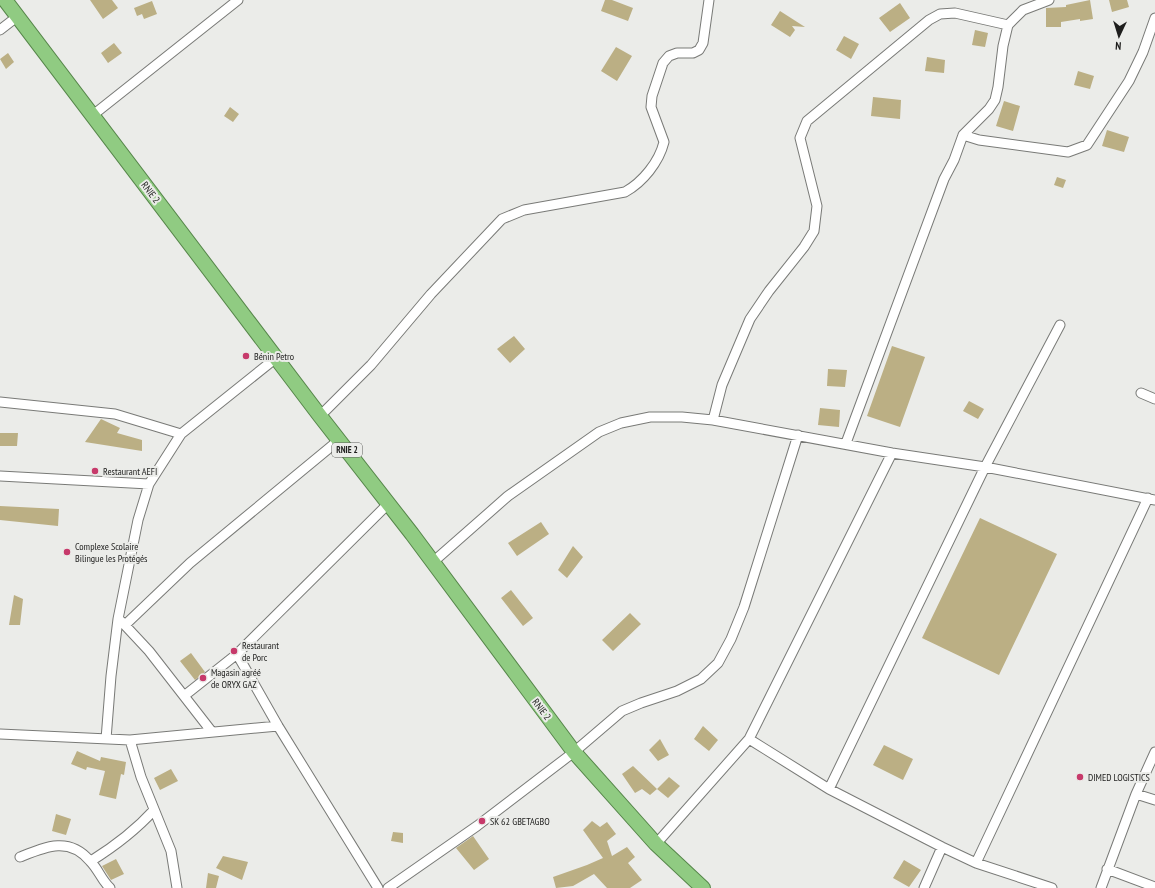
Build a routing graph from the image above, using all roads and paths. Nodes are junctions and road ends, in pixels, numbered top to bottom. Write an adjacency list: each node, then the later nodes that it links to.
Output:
1 (5, 0): 5 (highway, RNIE 2 / RNIE 2)
2 (238, 0): 9 (street)
3 (709, 0): 16 (street)
4 (1049, 0): 7 (street)
5 (18, 16): 8 (street); 9 (highway, RNIE 2 / RNIE 2)
6 (1155, 18): 10 (street)
7 (1008, 25): 10 (street); 17 (street)
8 (0, 30)
9 (93, 115): 12 (highway, RNIE 2 / RNIE 2)
10 (963, 135): 21 (street)
11 (1060, 325): 23 (street)
12 (276, 358): 16 (highway, RNIE 2 / RNIE 2); 18 (street)
13 (1140, 393): 14 (street)
14 (1155, 399)
15 (0, 402): 18 (street)
16 (320, 416): 20 (highway, RNIE 2 / RNIE 2)
17 (713, 420): 19 (street); 28 (street)
18 (181, 434): 25 (street)
19 (798, 435): 21 (street); 38 (street)
20 (339, 440): 27 (highway, RNIE 2 / RNIE 2); 29 (street)
21 (846, 443): 22 (street)
22 (892, 453): 23 (street); 36 (street)
23 (985, 466): 26 (street); 40 (street)
24 (0, 476): 25 (street)
25 (148, 484): 29 (street)
26 (1152, 499): 48 (street)
27 (388, 504): 28 (highway, RNIE 2 / RNIE 2); 30 (street)
28 (433, 562): 38 (highway, RNIE 2 / RNIE 2)
29 (122, 622): 31 (street); 35 (street)
30 (238, 654): 31 (street); 32 (street)
31 (184, 696): 33 (street)
32 (278, 726): 33 (street); 54 (street)
33 (212, 732): 37 (street)
34 (0, 734): 35 (street)
35 (106, 739): 37 (street)
36 (749, 739): 40 (street); 44 (street)
37 (130, 740): 43 (street)
38 (574, 752): 44 (highway, RNIE 2 / RNIE 2); 55 (street)
39 (1155, 752): 41 (street)
40 (829, 789): 45 (street)
41 (1136, 794): 42 (street); 49 (street)
42 (1155, 800)
43 (154, 810): 47 (street); 53 (street)
44 (656, 844): 50 (highway, RNIE 2 / RNIE 2)
45 (942, 847): 48 (street); 56 (street)
46 (20, 857): 47 (street)
47 (91, 862): 52 (street)
48 (976, 863): 57 (street)
49 (1107, 869): 51 (street); 58 (street)
50 (701, 887)
51 (1155, 887)
52 (110, 888)
53 (177, 888)
54 (378, 888)
55 (388, 888)
56 (924, 888)
57 (1052, 888)
58 (1101, 888)

